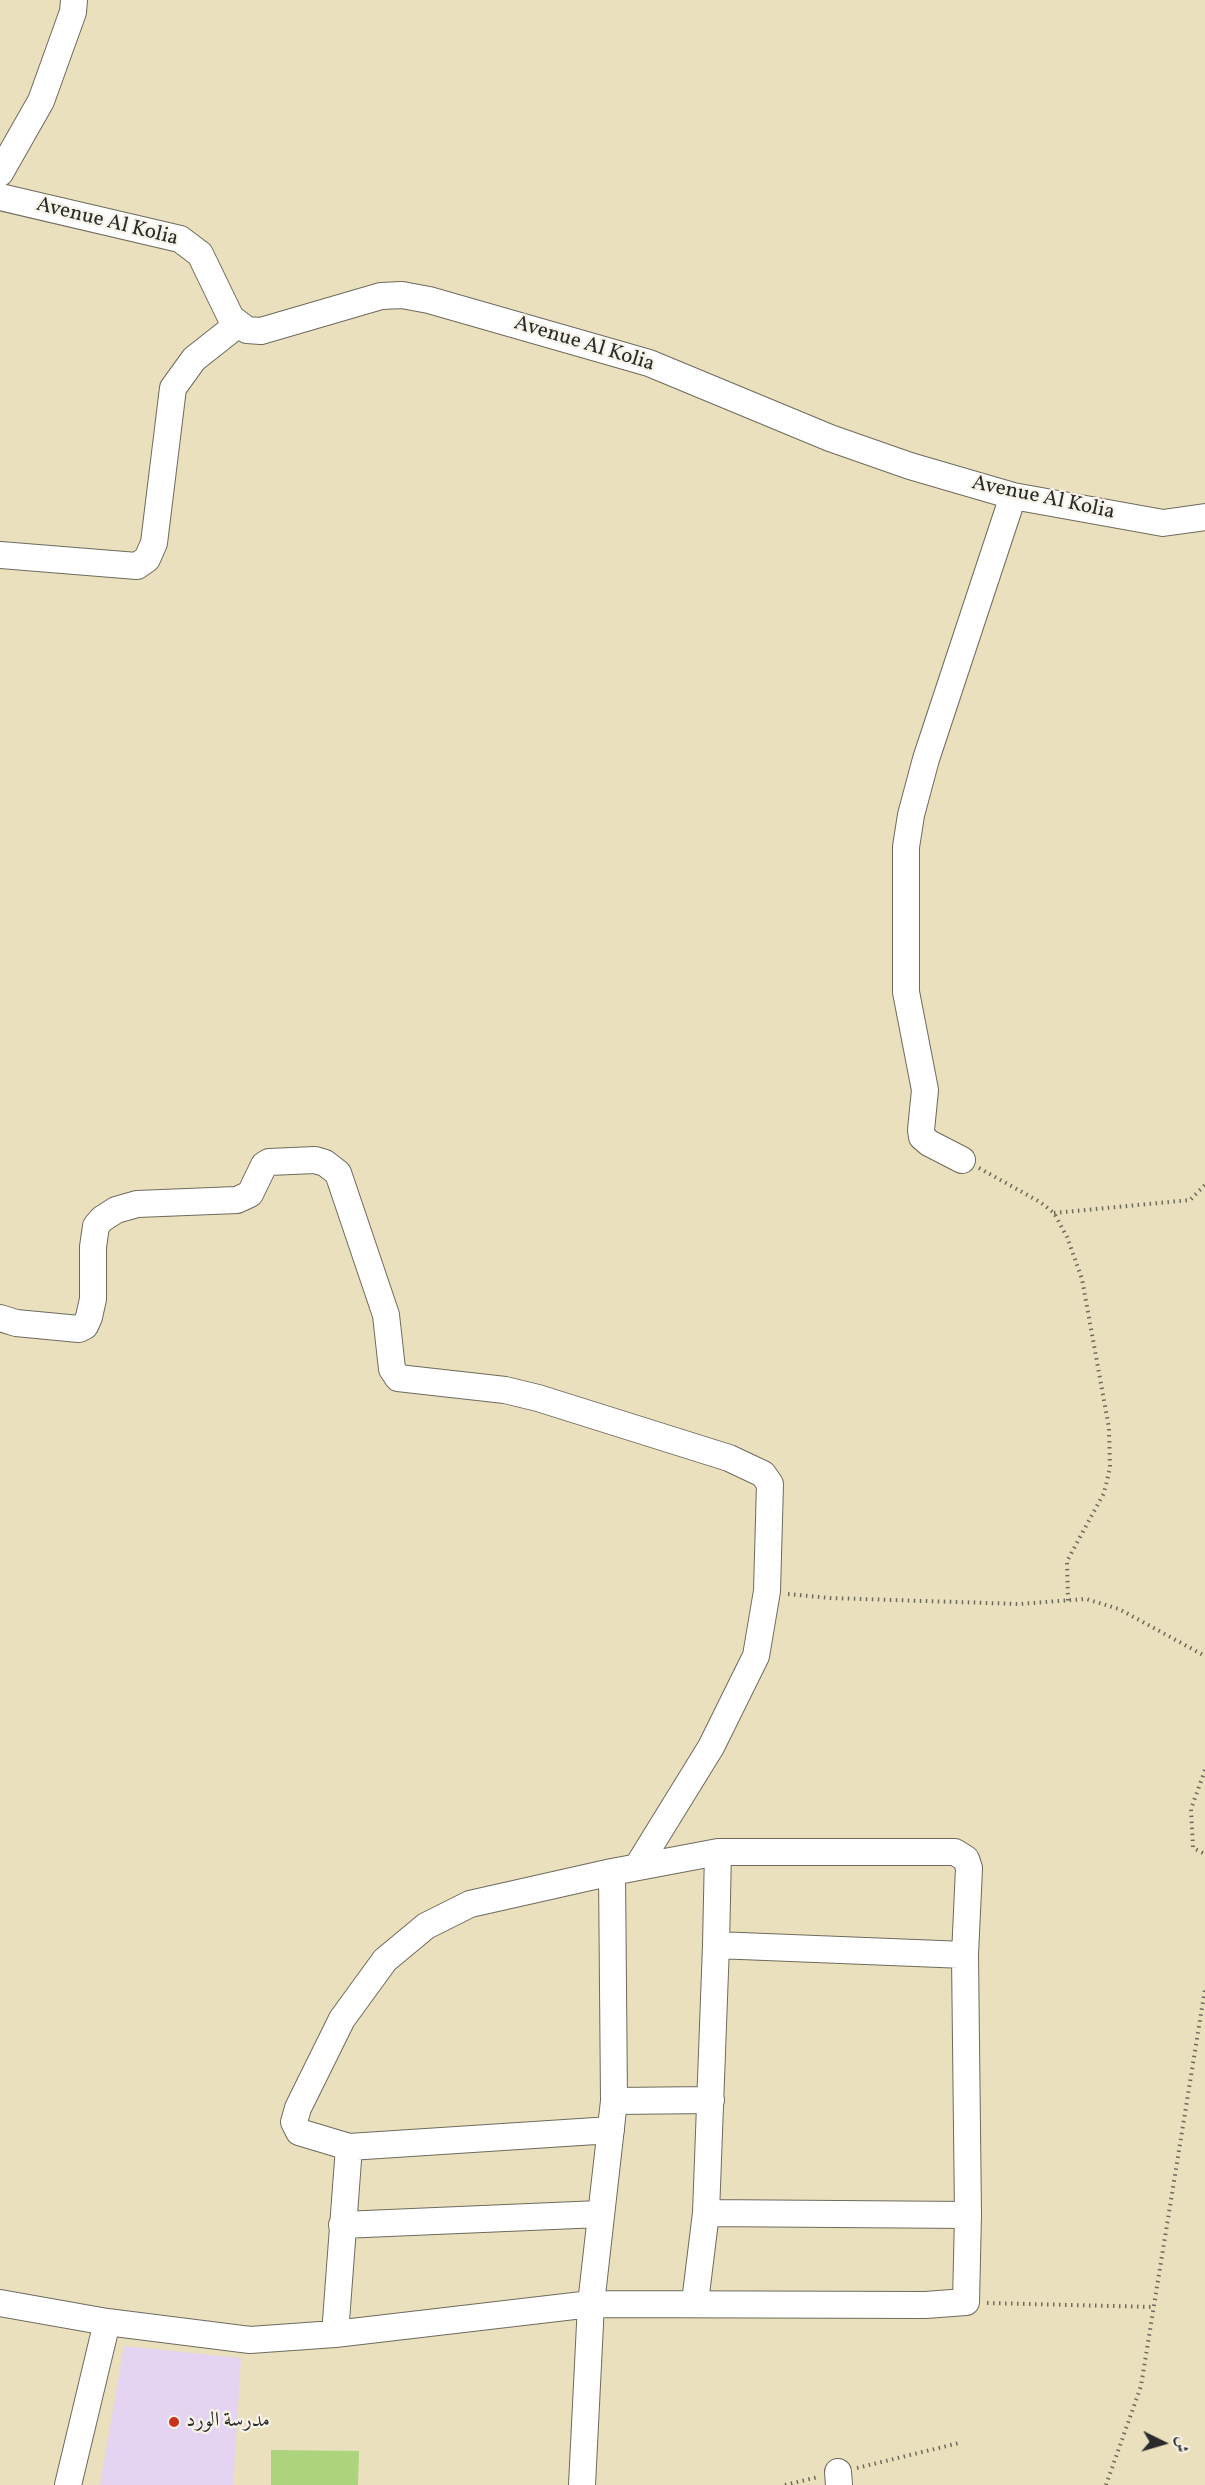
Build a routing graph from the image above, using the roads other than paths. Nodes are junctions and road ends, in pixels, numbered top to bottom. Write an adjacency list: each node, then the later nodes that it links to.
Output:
1 (74, 0): 2 (street)
2 (0, 173)
3 (0, 197): 4 (street, Avenue Al Kolia)
4 (237, 325): 5 (street, Avenue Al Kolia); 7 (street)
5 (1013, 496): 6 (street, Avenue Al Kolia); 8 (street)
6 (1205, 517)
7 (0, 555)
8 (962, 1160)
9 (0, 1318): 11 (street)
10 (718, 1852): 11 (street); 12 (street); 13 (street)
11 (624, 1870): 15 (street); 17 (street)
12 (716, 1945): 13 (street); 14 (street)
13 (965, 1955): 20 (street)
14 (711, 2100): 15 (street); 18 (street)
15 (614, 2101): 16 (street)
16 (610, 2130): 17 (street); 19 (street)
17 (349, 2147): 21 (street)
18 (706, 2213): 20 (street); 22 (street)
19 (600, 2214): 21 (street); 24 (street)
20 (968, 2215): 22 (street)
21 (342, 2225): 26 (street)
22 (695, 2302): 24 (street)
23 (0, 2303): 25 (street)
24 (591, 2304): 26 (street); 28 (street)
25 (107, 2322): 26 (street); 27 (street)
26 (335, 2334)
27 (68, 2485)
28 (582, 2485)

